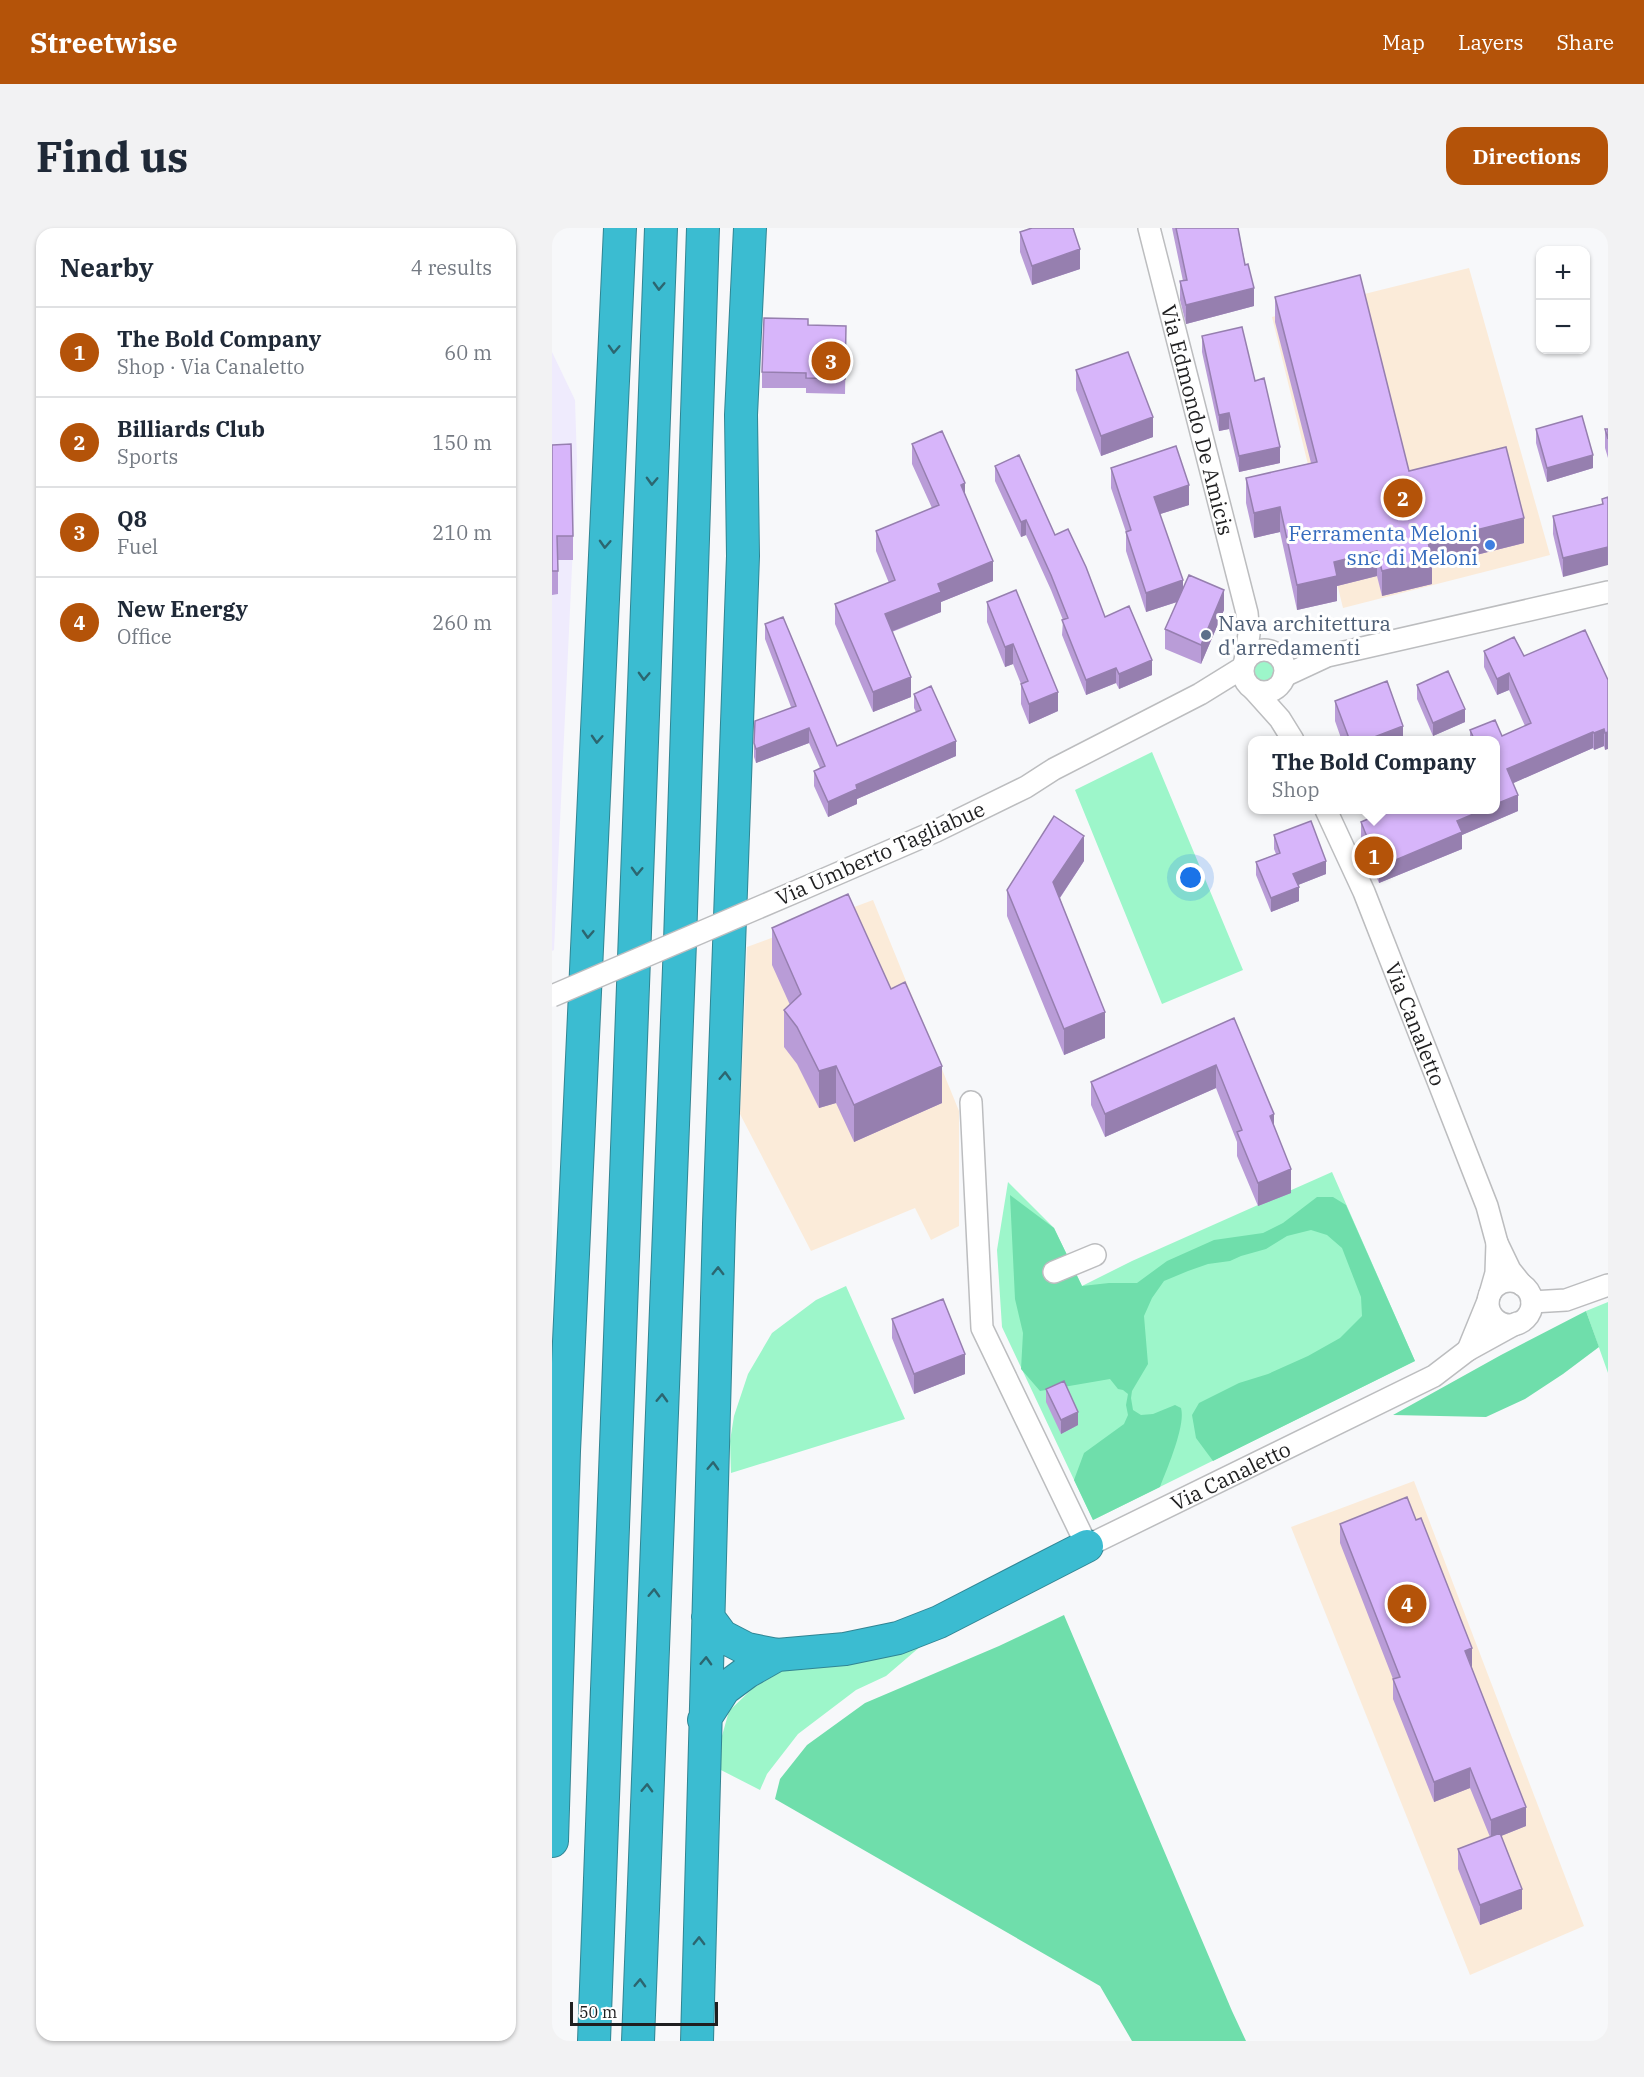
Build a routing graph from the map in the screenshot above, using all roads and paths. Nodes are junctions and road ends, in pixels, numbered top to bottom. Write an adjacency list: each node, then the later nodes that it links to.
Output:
1 (620, 228): 25 (highway, one-way to 25)
2 (661, 228): 33 (highway, one-way to 33)
3 (703, 228): 34 (highway, one-way to 3)
4 (750, 228): 28 (highway, one-way to 4)
5 (1149, 228): 7 (street, Via Edmondo De Amicis)
6 (1608, 592): 9 (street)
7 (1247, 613): 8 (street, Via Edmondo De Amicis); 10 (street, Via Edmondo De Amicis)
8 (1273, 652): 9 (street); 10 (street); 11 (street)
9 (1327, 656): 11 (street)
10 (1247, 676): 11 (street); 12 (street); 15 (street, Via Umberto Tagliabue, bridge)
11 (1283, 679): 13 (street)
12 (1292, 736)
13 (1294, 736)
14 (1328, 814): 17 (street, Via Canaletto)
15 (552, 996)
16 (972, 1102): 26 (street)
17 (1497, 1243): 21 (street, Via Canaletto); 22 (street, Via Canaletto)
18 (1095, 1255): 19 (street)
19 (1054, 1272)
20 (1608, 1285): 21 (street)
21 (1527, 1294): 22 (street); 23 (street, Via Canaletto)
22 (1489, 1298): 23 (street); 24 (street, Via Canaletto)
23 (1516, 1323): 24 (street, Via Canaletto)
24 (1468, 1350): 26 (street, Via Canaletto)
25 (558, 1461): 29 (highway)
26 (1087, 1546): 30 (highway)
27 (552, 1599): 29 (highway)
28 (708, 1617): 30 (highway); 31 (highway, one-way to 28)
29 (560, 1629): 32 (highway)
30 (777, 1655): 31 (highway)
31 (704, 1720): 35 (highway, one-way to 31)
32 (552, 1841)
33 (594, 2041)
34 (638, 2041)
35 (697, 2041)

